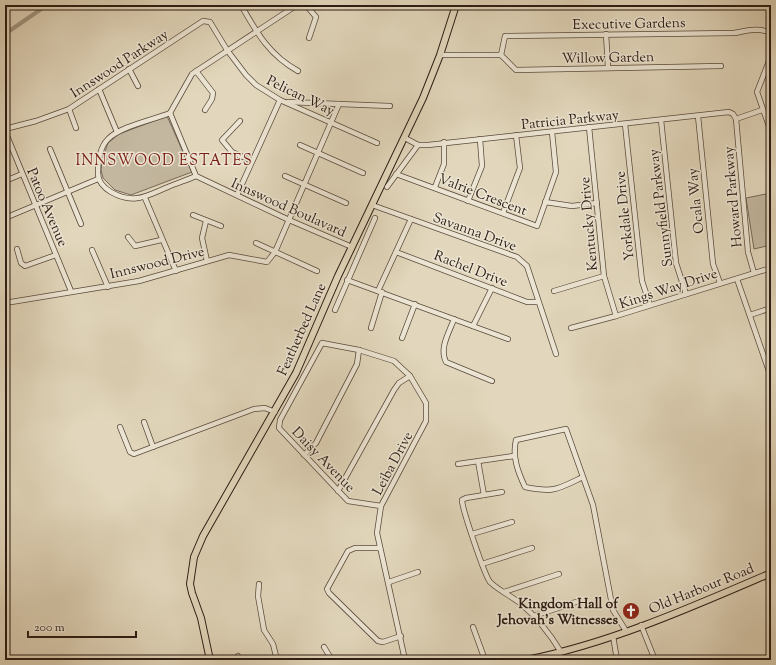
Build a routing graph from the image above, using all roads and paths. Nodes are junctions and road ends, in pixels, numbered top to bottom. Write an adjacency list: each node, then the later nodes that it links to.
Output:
1 (241, 5): 5 (street)
2 (297, 5): 5 (street)
3 (306, 5): 8 (street)
4 (456, 5): 10 (main road, Featherbed Lane)
5 (257, 32): 9 (street); 17 (street)
6 (771, 32): 7 (street, Executive Gardens)
7 (606, 34): 11 (street, Executive Gardens); 14 (street)
8 (309, 38)
9 (227, 50): 15 (street, Innswood Parkway); 16 (street); 20 (street, Pelican Way)
10 (440, 55): 11 (street); 41 (main road, Featherbed Lane)
11 (502, 55): 14 (street, Willow Garden)
12 (771, 56): 26 (street)
13 (720, 66): 14 (street, Willow Garden)
14 (608, 68)
15 (129, 69): 18 (street); 19 (street, Innswood Parkway)
16 (196, 71): 25 (street); 27 (street)
17 (298, 71)
18 (138, 86)
19 (99, 89): 24 (street, Innswood Parkway); 37 (street)
20 (280, 100): 21 (street, Pelican Way); 49 (street)
21 (286, 102): 22 (street); 32 (street, Pelican Way)
22 (339, 104): 23 (street); 32 (street)
23 (390, 106)
24 (69, 109): 35 (street); 36 (street, Innswood Parkway)
25 (205, 110)
26 (762, 110): 29 (street); 39 (street)
27 (170, 114): 37 (street); 53 (street)
28 (698, 116): 29 (street, Patricia Parkway); 30 (street, Patricia Parkway); 95 (street, Ocala Way)
29 (736, 118): 91 (street, Howard Parkway)
30 (661, 120): 33 (street, Patricia Parkway); 101 (street, Sunnyfield Parkway)
31 (240, 121): 49 (street)
32 (331, 122): 43 (street, Pelican Way); 48 (street)
33 (625, 124): 34 (street, Patricia Parkway); 105 (street, Yorkdale Drive)
34 (589, 127): 38 (street, Patricia Parkway); 66 (street, Kentucky Drive)
35 (76, 128)
36 (5, 130): 51 (street, Patoo Avenue)
37 (117, 132): 55 (street)
38 (552, 132): 40 (street, Patricia Parkway); 64 (street, Valrie Crescent)
39 (771, 132)
40 (516, 135): 42 (street, Patricia Parkway); 69 (street)
41 (405, 138): 46 (street); 67 (main road, Featherbed Lane)
42 (480, 139): 44 (street, Patricia Parkway); 63 (street)
43 (377, 142)
44 (444, 142): 46 (street, Patricia Parkway); 59 (street)
45 (300, 145): 48 (street)
46 (418, 145): 52 (street)
47 (50, 149): 60 (street)
48 (317, 153): 50 (street); 57 (street)
49 (252, 161): 61 (street)
50 (363, 173)
51 (22, 174): 56 (street); 68 (street, Patoo Avenue)
52 (396, 174): 58 (street); 59 (street, Valrie Crescent)
53 (196, 176): 61 (street, Innswood Boulavard); 62 (street)
54 (285, 176): 57 (street)
55 (98, 179): 60 (street); 62 (street)
56 (5, 181)
57 (305, 185): 65 (street); 74 (street)
58 (387, 187)
59 (435, 187): 63 (street, Valrie Crescent)
60 (67, 193): 68 (street); 76 (street)
61 (237, 195): 74 (street, Innswood Boulavard)
62 (145, 198): 79 (street)
63 (468, 201): 69 (street, Valrie Crescent)
64 (545, 202): 66 (street); 69 (street, Valrie Crescent)
65 (346, 203)
66 (597, 204): 92 (street, Kentucky Drive)
67 (372, 205): 73 (street, Savanna Drive); 81 (main road, Featherbed Lane)
68 (36, 206): 71 (street); 86 (street, Patoo Avenue)
69 (503, 213)
70 (193, 215): 75 (street)
71 (5, 218)
72 (375, 218): 94 (street)
73 (411, 218): 85 (street); 103 (street, Savanna Drive)
74 (289, 220): 81 (street, Innswood Boulavard); 84 (street)
75 (206, 221): 77 (street); 87 (street)
76 (81, 224)
77 (221, 226)
78 (128, 237): 79 (street)
79 (162, 240): 89 (street)
80 (256, 243): 84 (street)
81 (352, 247): 121 (main road, Featherbed Lane)
82 (17, 249): 86 (street)
83 (92, 250): 96 (street)
84 (275, 252): 87 (street, Innswood Drive); 90 (street)
85 (396, 252): 97 (street, Rachel Drive); 99 (street)
86 (56, 255): 98 (street, Patoo Avenue)
87 (207, 261): 89 (street, Innswood Drive)
88 (771, 268): 91 (street, Kings Way Drive)
89 (176, 271): 96 (street, Innswood Drive)
90 (317, 271)
91 (754, 273): 93 (street, Kings Way Drive)
92 (604, 276): 100 (street); 109 (street, Kentucky Drive)
93 (737, 279): 95 (street, Kings Way Drive); 108 (street)
94 (347, 280): 99 (street); 107 (street)
95 (720, 283): 101 (street, Kings Way Drive)
96 (108, 286): 98 (street, Innswood Drive)
97 (492, 288): 103 (street, Rachel Drive); 111 (street)
98 (71, 291): 102 (street, Innswood Drive)
99 (380, 291): 104 (street); 112 (street)
100 (554, 291)
101 (686, 294): 105 (street, Kings Way Drive)
102 (5, 302)
103 (538, 302): 117 (street, Savanna Drive)
104 (415, 304): 110 (street); 114 (street)
105 (650, 305): 109 (street, Kings Way Drive)
106 (771, 308): 108 (street)
107 (335, 310)
108 (750, 315): 119 (street)
109 (616, 316): 113 (street, Kings Way Drive)
110 (454, 319): 111 (street); 120 (street)
111 (473, 326): 115 (street)
112 (371, 328)
113 (571, 328)
114 (402, 338)
115 (508, 339)
116 (359, 350): 118 (street, Leiba Drive); 122 (street, Leiba Drive); 127 (street)
117 (556, 354)
118 (410, 376): 132 (street); 135 (street, Leiba Drive)
119 (771, 377)
120 (492, 382)
121 (291, 383): 122 (street); 123 (main road, Featherbed Lane)
122 (298, 388): 127 (street, Daisy Avenue)
123 (275, 412): 126 (street); 157 (main road, Featherbed Lane)
124 (144, 422): 126 (street)
125 (120, 427): 126 (street)
126 (153, 447)
127 (304, 455): 132 (street, Daisy Avenue)
128 (514, 456): 129 (street); 131 (street); 131 (street)
129 (478, 461): 130 (street); 134 (street)
130 (458, 464)
131 (584, 477): 151 (street)
132 (338, 492): 135 (street, Daisy Avenue)
133 (502, 492): 134 (street)
134 (484, 495): 137 (street)
135 (381, 506): 138 (street, Leiba Drive)
136 (512, 522): 137 (street)
137 (472, 534): 140 (street)
138 (380, 548): 144 (street, Leiba Drive); 152 (street)
139 (532, 548): 140 (street)
140 (482, 564): 146 (street)
141 (418, 572): 144 (street)
142 (771, 572): 149 (main road, Old Harbour Road)
143 (559, 574): 146 (street)
144 (389, 582): 152 (street, Leiba Drive)
145 (259, 584): 158 (street)
146 (504, 592): 148 (street)
147 (576, 602): 148 (street)
148 (534, 616): 155 (street)
149 (641, 625): 151 (main road, Old Harbour Road); 164 (street)
150 (473, 627): 161 (street)
151 (626, 631): 153 (main road, Old Harbour Road)
152 (401, 636): 160 (street, Leiba Drive)
153 (613, 636): 155 (main road, Old Harbour Road); 163 (street)
154 (324, 647): 159 (street)
155 (558, 655): 156 (main road, Old Harbour Road)
156 (542, 658): 162 (main road, Old Harbour Road)
157 (210, 660)
158 (277, 660)
159 (332, 660)
160 (405, 660)
161 (485, 660)
162 (526, 660)
163 (617, 660)
164 (655, 660)

